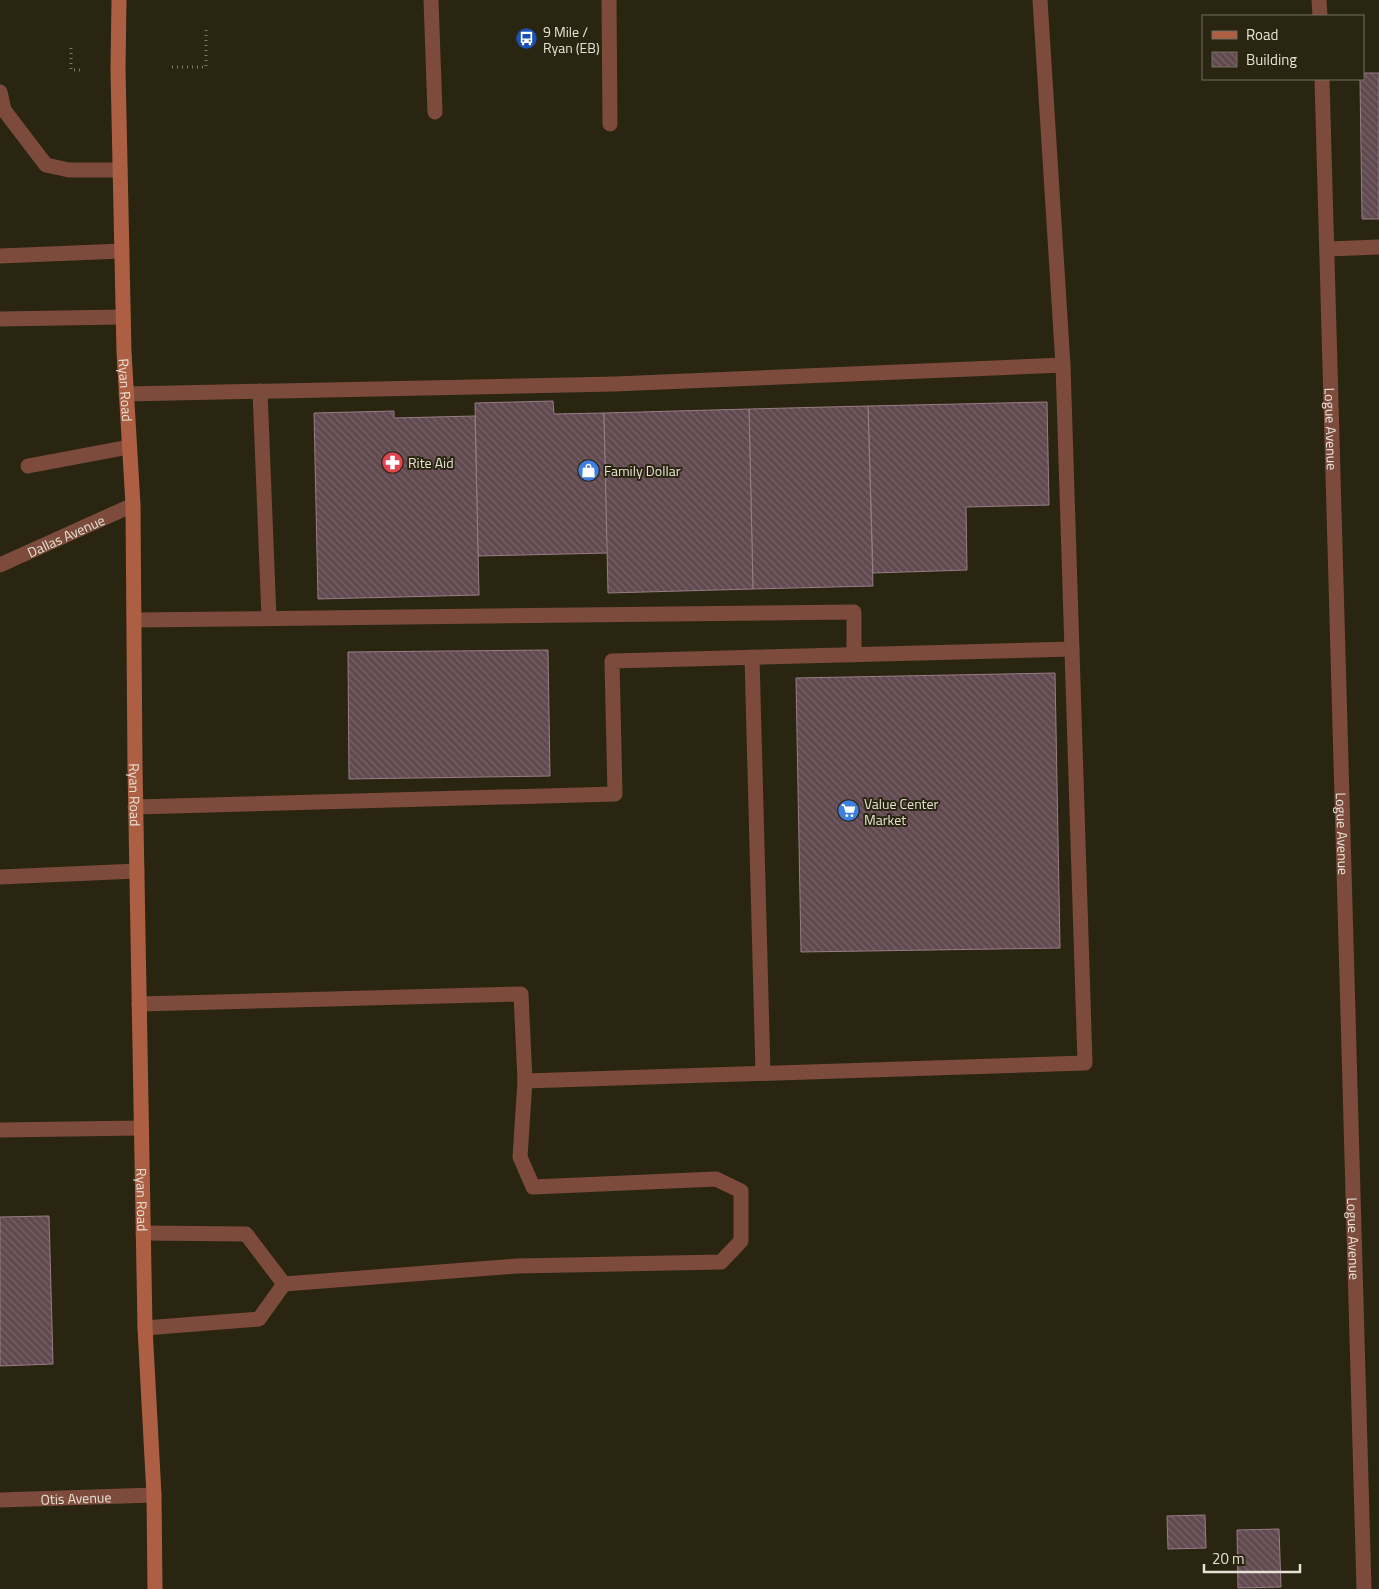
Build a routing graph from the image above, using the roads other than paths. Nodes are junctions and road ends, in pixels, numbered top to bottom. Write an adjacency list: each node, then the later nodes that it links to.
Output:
1 (119, 0): 11 (main road, Ryan Road)
2 (431, 0): 9 (street)
3 (609, 0): 10 (street)
4 (1040, 0): 18 (street)
5 (1319, 0): 6 (street)
6 (1320, 15)
7 (1322, 80): 13 (street, Logue Avenue)
8 (0, 92): 11 (street)
9 (435, 112)
10 (610, 124)
11 (120, 170): 14 (main road, Ryan Road)
12 (1379, 247): 13 (street)
13 (1328, 249): 44 (street, Logue Avenue)
14 (122, 251): 15 (street); 16 (main road, Ryan Road)
15 (0, 256)
16 (123, 317): 17 (street); 20 (main road, Ryan Road)
17 (0, 319)
18 (1063, 365): 19 (street); 27 (street)
19 (260, 391): 20 (street); 25 (street)
20 (126, 394): 21 (main road, Ryan Road)
21 (130, 447): 22 (street); 23 (main road, Ryan Road)
22 (28, 466)
23 (133, 504): 24 (street, Dallas Avenue); 26 (main road, Ryan Road)
24 (0, 565)
25 (269, 618): 26 (street); 28 (street)
26 (134, 620): 30 (main road, Ryan Road)
27 (1072, 649): 28 (street); 34 (street)
28 (854, 655): 29 (street)
29 (752, 657): 30 (street); 34 (street)
30 (135, 807): 31 (main road, Ryan Road)
31 (137, 871): 32 (street); 33 (main road, Ryan Road)
32 (0, 877)
33 (139, 1004): 35 (street); 36 (main road, Ryan Road)
34 (763, 1073): 35 (street)
35 (524, 1080): 39 (street)
36 (141, 1128): 37 (street); 38 (main road, Ryan Road)
37 (0, 1130)
38 (143, 1233): 39 (street); 40 (main road, Ryan Road)
39 (284, 1284): 40 (street)
40 (144, 1328): 41 (main road, Ryan Road)
41 (154, 1495): 42 (street, Otis Avenue); 43 (main road, Ryan Road)
42 (0, 1500)
43 (155, 1589)
44 (1364, 1589)

